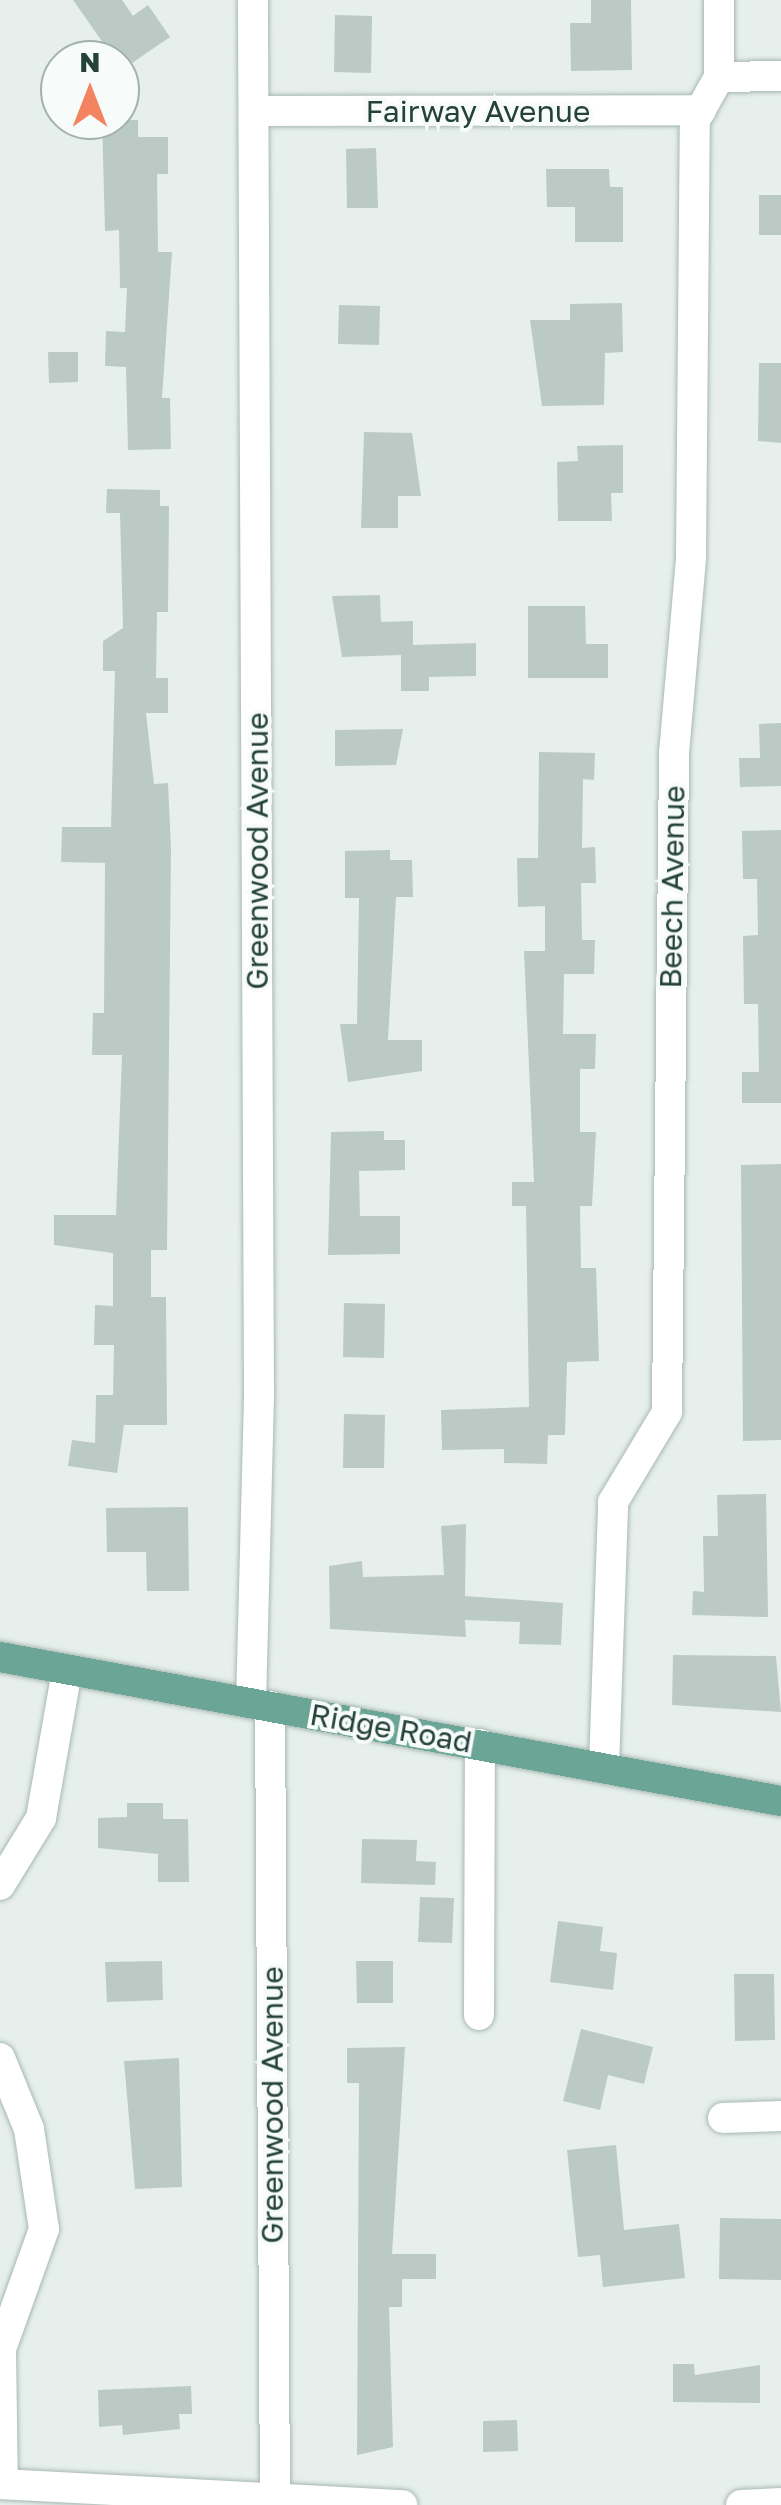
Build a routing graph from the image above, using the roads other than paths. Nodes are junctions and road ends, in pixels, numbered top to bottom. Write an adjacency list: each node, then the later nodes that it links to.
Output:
1 (253, 0): 6 (street, Greenwood Avenue)
2 (719, 0): 4 (street, Beech Avenue)
3 (781, 76): 4 (street)
4 (719, 77): 5 (street, Beech Avenue)
5 (701, 110): 6 (street, Fairway Avenue); 11 (street, Beech Avenue)
6 (255, 111): 9 (street, Greenwood Avenue)
7 (0, 1657): 8 (main road, Ridge Road)
8 (67, 1670): 9 (main road, Ridge Road); 13 (street)
9 (261, 1704): 10 (main road, Ridge Road); 20 (street, Greenwood Avenue)
10 (480, 1744): 11 (main road, Ridge Road); 14 (street)
11 (604, 1766): 12 (main road, Ridge Road)
12 (781, 1800)
13 (0, 1885)
14 (480, 2016)
15 (0, 2058): 18 (street)
16 (781, 2116): 17 (street)
17 (723, 2118)
18 (2, 2484): 20 (street)
19 (781, 2503): 22 (street)
20 (274, 2504): 21 (street)
21 (402, 2505)
22 (741, 2505)

